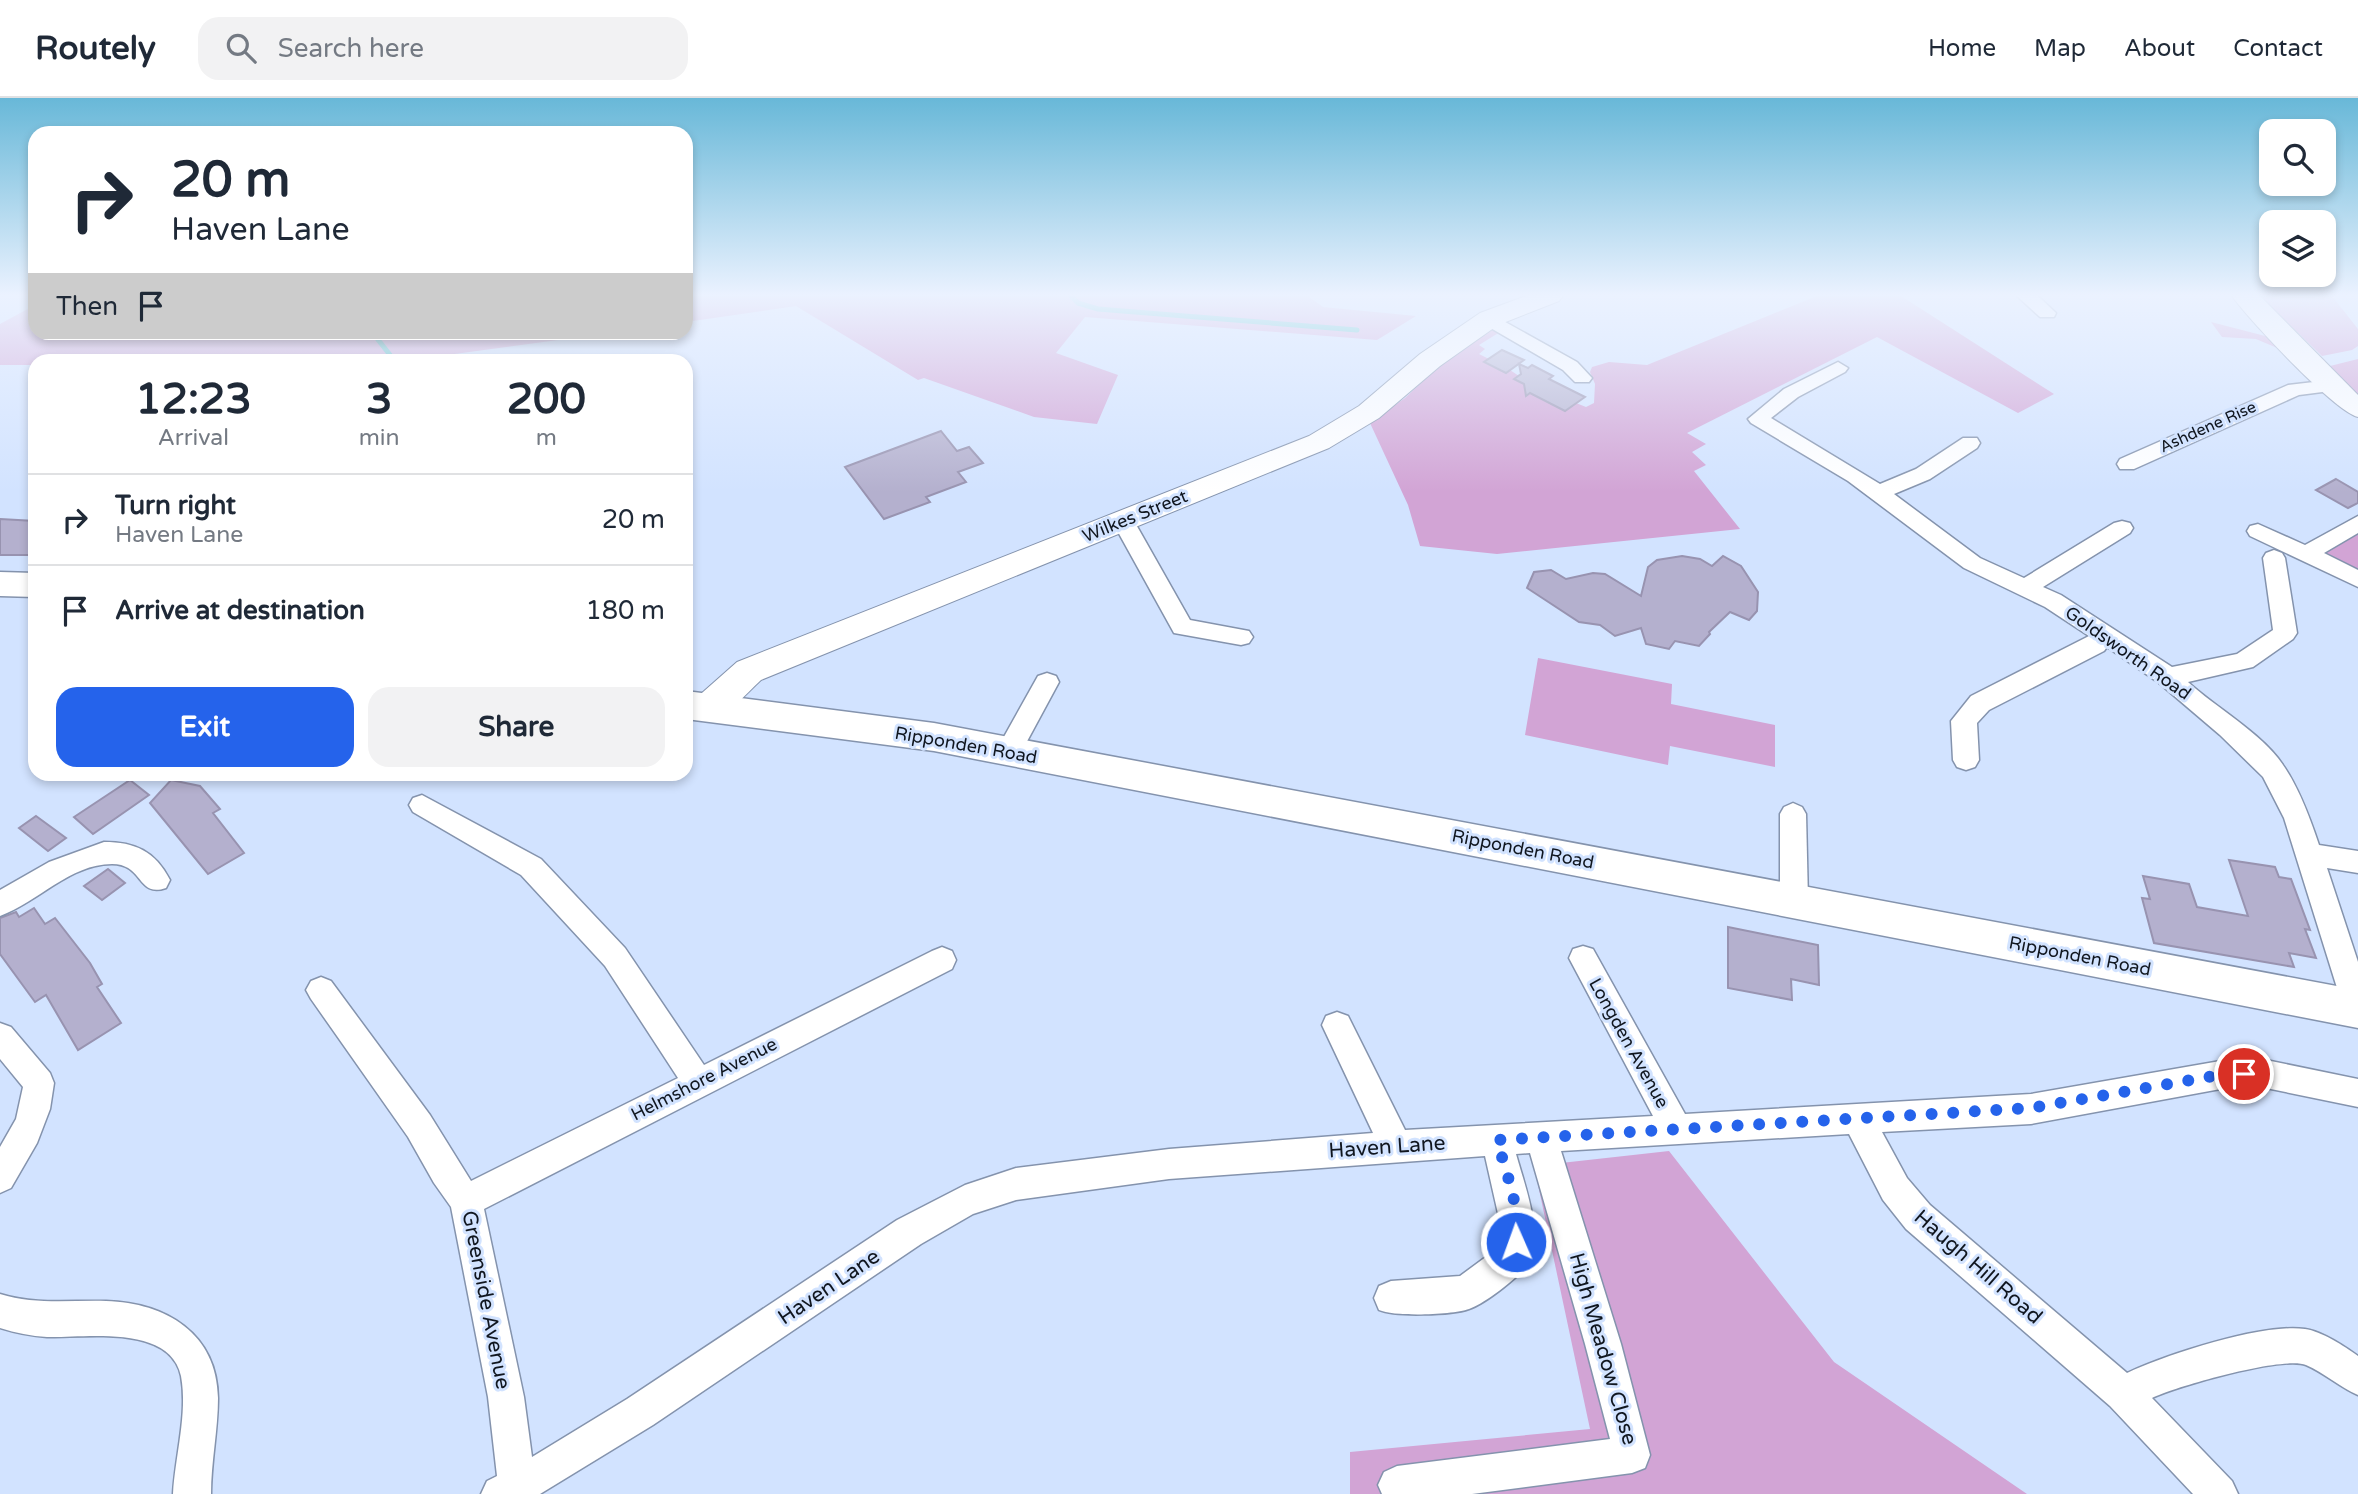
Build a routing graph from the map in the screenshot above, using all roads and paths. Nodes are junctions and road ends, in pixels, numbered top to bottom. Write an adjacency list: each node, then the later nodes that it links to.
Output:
1 (1429, 361): 11 (street, Wilkes Street)
2 (1562, 361): 5 (street)
3 (2307, 361): 6 (street)
4 (1838, 368): 10 (street, Goldsworth Road)
5 (1582, 378)
6 (2331, 386): 7 (street); 9 (street, Ashdene Rise)
7 (2358, 408)
8 (1970, 443): 10 (street)
9 (2127, 464)
10 (1877, 493): 20 (street, Goldsworth Road)
11 (1123, 521): 22 (street); 25 (street, Wilkes Street)
12 (2358, 523): 15 (street)
13 (2122, 528): 20 (street)
14 (2258, 531): 15 (street)
15 (2306, 554): 17 (street)
16 (2274, 558): 23 (street)
17 (2358, 579)
18 (0, 584): 19 (main road)
19 (28, 585)
20 (2023, 589): 21 (street, Goldsworth Road)
21 (2103, 633): 23 (street, Goldsworth Road); 27 (street)
22 (1241, 637)
23 (2168, 677): 30 (street, Goldsworth Road)
24 (1048, 682): 26 (street)
25 (696, 707): 26 (main road, Ripponden Road)
26 (1009, 751): 33 (main road, Ripponden Road)
27 (1966, 760)
28 (422, 805): 41 (street)
29 (1793, 814): 33 (street)
30 (2307, 854): 31 (street); 38 (street, Goldsworth Road)
31 (2358, 862)
32 (156, 880): 34 (street)
33 (1794, 901): 38 (main road, Ripponden Road)
34 (0, 904)
35 (1583, 958): 44 (street, Longden Avenue)
36 (942, 960): 41 (street, Helmshore Avenue)
37 (321, 990): 49 (street, Greenside Avenue)
38 (2358, 1008)
39 (1337, 1025): 47 (street)
40 (0, 1037): 48 (street)
41 (698, 1082): 49 (street, Helmshore Avenue)
42 (2358, 1093): 43 (street, Haven Lane)
43 (1858, 1120): 44 (street, Haven Lane); 53 (street, Haugh Hill Road)
44 (1676, 1128): 45 (street, Haven Lane)
45 (1541, 1138): 46 (street, Haven Lane); 54 (street, High Meadow Close)
46 (1497, 1140): 47 (street, Haven Lane); 50 (street)
47 (1396, 1146): 55 (street, Haven Lane)
48 (0, 1177)
49 (466, 1201): 55 (street, Greenside Avenue)
50 (1391, 1298)
51 (0, 1312): 56 (street)
52 (2358, 1377): 53 (street)
53 (2123, 1393): 57 (street, Haugh Hill Road)
54 (1397, 1485)
55 (509, 1491)
56 (192, 1494)
57 (2219, 1494)

